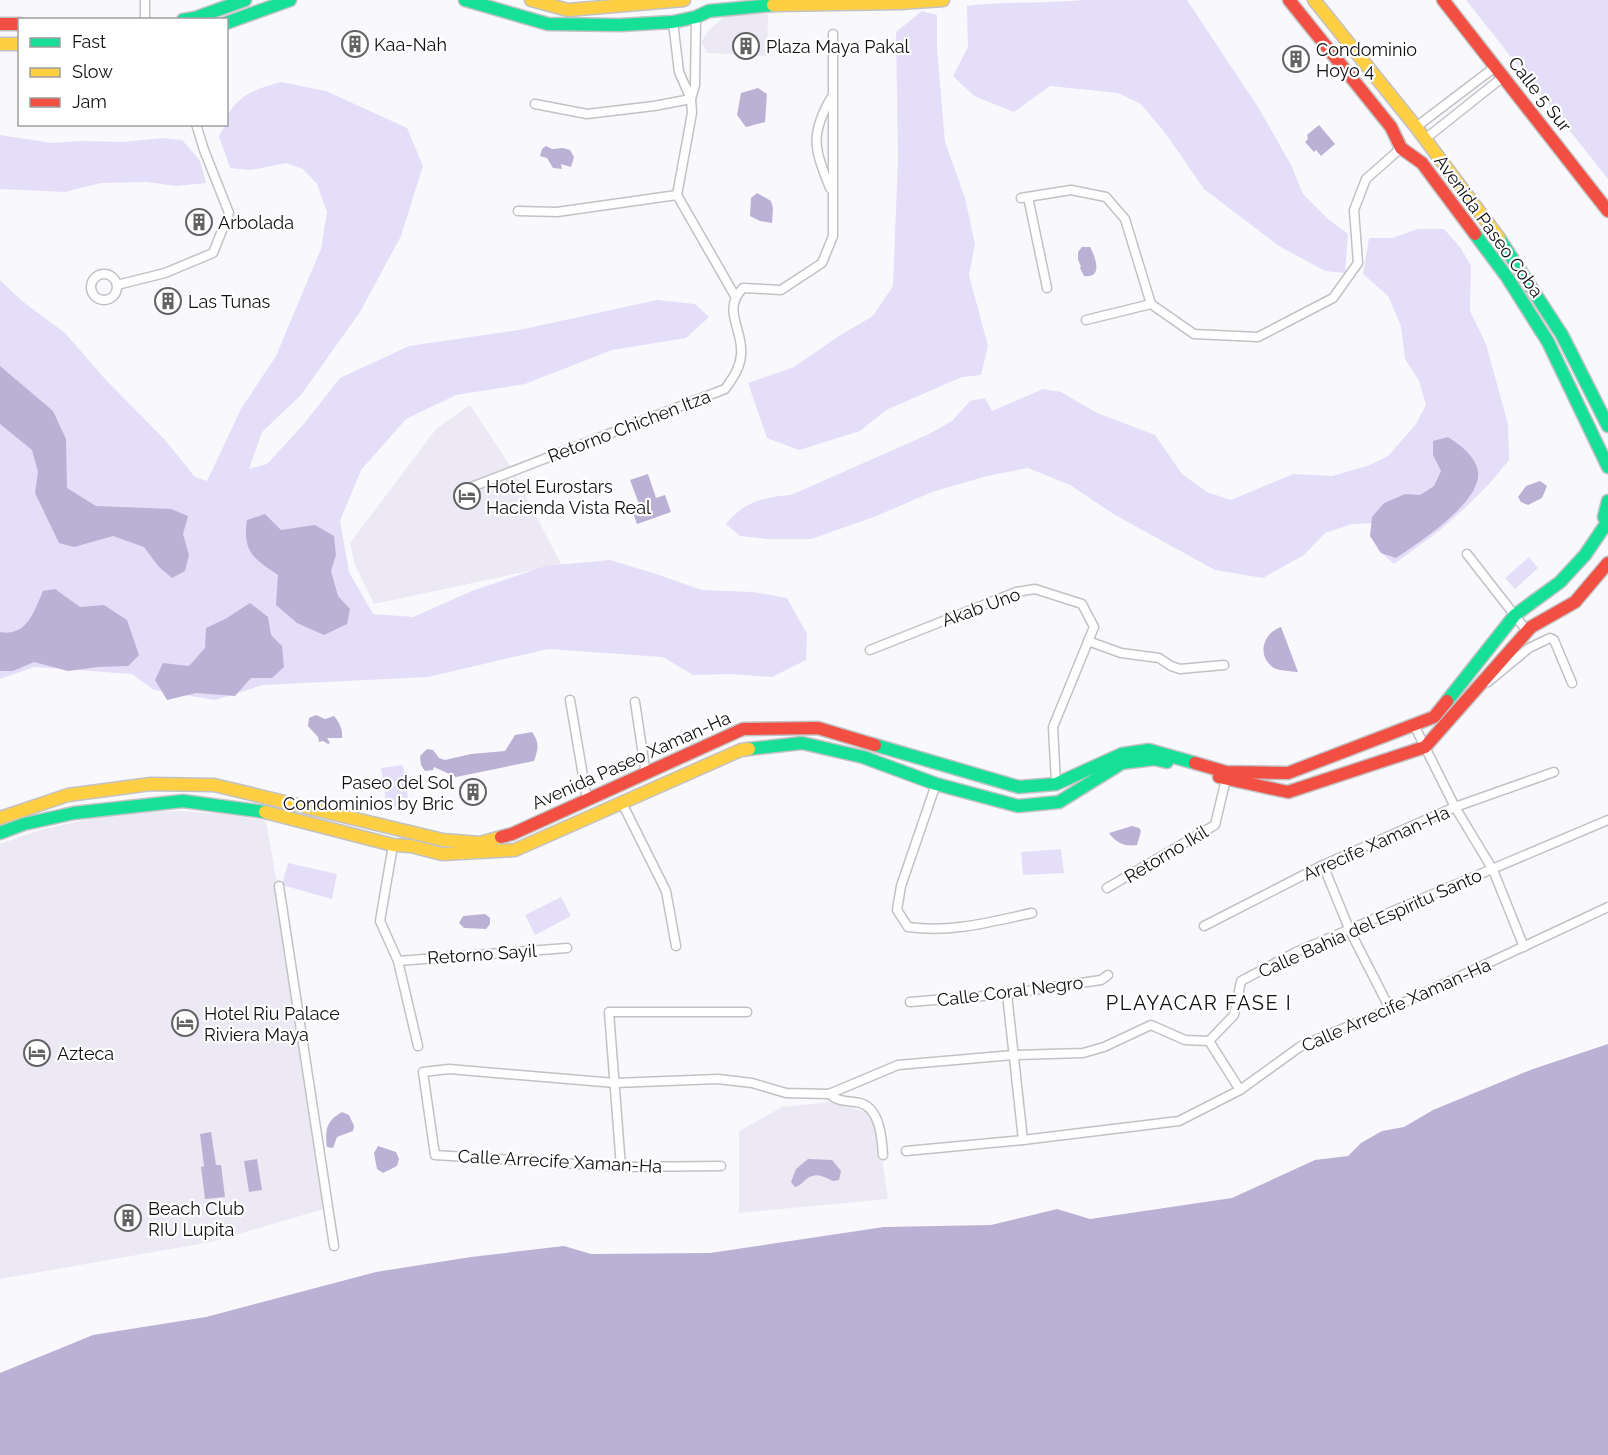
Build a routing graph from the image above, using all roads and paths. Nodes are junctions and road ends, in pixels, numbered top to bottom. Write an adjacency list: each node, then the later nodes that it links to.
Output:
1 (145, 0): 14 (street)
2 (243, 0): 12 (main road)
3 (290, 0): 16 (main road)
4 (465, 0): 20 (main road)
5 (531, 0): 11 (main road)
6 (684, 0): 11 (main road)
7 (943, 0): 13 (main road)
8 (1289, 0): 30 (main road, Avenida Paseo Coba)
9 (1314, 0): 27 (main road, Avenida Paseo Coba)
10 (1443, 0): 24 (main road, Calle 5 Sur)
11 (618, 8): 20 (main road)
12 (216, 15): 15 (main road)
13 (696, 17): 17 (main road); 28 (street)
14 (145, 18)
15 (195, 18)
16 (228, 22)
17 (673, 22): 20 (main road); 28 (street)
18 (0, 24): 19 (main road)
19 (18, 24)
20 (620, 25)
21 (833, 33): 26 (street)
22 (0, 44): 23 (main road)
23 (18, 44)
24 (1495, 67): 25 (main road, Calle 5 Sur); 32 (street)
25 (1503, 77): 33 (street); 40 (main road, Calle 5 Sur)
26 (832, 96): 37 (street); 37 (street)
27 (1390, 97): 30 (main road); 32 (main road, Avenida Paseo Coba)
28 (691, 99): 29 (street); 38 (street)
29 (535, 104)
30 (1376, 108): 34 (main road, Avenida Paseo Coba)
31 (197, 126): 41 (street)
32 (1416, 127): 33 (main road, Avenida Paseo Coba)
33 (1425, 139): 35 (main road, Avenida Paseo Coba)
34 (1401, 148): 36 (main road, Avenida Paseo Coba); 44 (street)
35 (1447, 168): 36 (main road); 46 (main road, Avenida Paseo Coba)
36 (1434, 178): 47 (main road, Avenida Paseo Coba)
37 (832, 194): 43 (street)
38 (677, 195): 39 (street); 43 (street)
39 (518, 211)
40 (1608, 211)
41 (117, 285)
42 (1047, 288): 44 (street)
43 (735, 296): 48 (street, Retorno Chichen Itza)
44 (1151, 304): 45 (street)
45 (1086, 320)
46 (1608, 426)
47 (1608, 467)
48 (470, 488)
49 (1608, 501): 50 (main road)
50 (1607, 525): 53 (main road, Avenida Paseo Xaman-Ha)
51 (1467, 554): 53 (street)
52 (1608, 563): 54 (main road, Avenida Paseo Xaman-Ha)
53 (1515, 615): 54 (street); 62 (main road, Avenida Paseo Xaman-Ha)
54 (1527, 631): 59 (main road, Avenida Paseo Xaman-Ha)
55 (1088, 641): 56 (street, Akab Uno); 57 (street); 73 (street, Akab Uno)
56 (870, 650)
57 (1224, 665)
58 (1572, 683): 59 (street)
59 (1469, 698): 63 (main road, Avenida Paseo Xaman-Ha)
60 (570, 700): 75 (street)
61 (634, 702): 68 (street)
62 (1414, 725): 63 (street); 73 (main road, Avenida Paseo Xaman-Ha)
63 (1425, 747): 70 (main road, Avenida Paseo Xaman-Ha); 77 (street)
64 (894, 750): 65 (main road, Avenida Paseo Xaman-Ha); 66 (main road); 69 (main road, Avenida Paseo Xaman-Ha)
65 (661, 766): 68 (main road, Avenida Paseo Xaman-Ha); 71 (main road)
66 (890, 766): 71 (main road, Avenida Paseo Xaman-Ha); 72 (main road, Avenida Paseo Xaman-Ha)
67 (1554, 772): 77 (street, Arrecife Xaman-Ha)
68 (644, 774): 75 (main road, Avenida Paseo Xaman-Ha)
69 (977, 774): 73 (main road, Avenida Paseo Xaman-Ha); 74 (main road)
70 (1226, 779): 74 (main road, Avenida Paseo Xaman-Ha); 88 (street, Retorno Ikil)
71 (669, 782): 76 (main road, Avenida Paseo Xaman-Ha)
72 (936, 784): 74 (main road, Avenida Paseo Xaman-Ha); 90 (street)
73 (1056, 784)
74 (973, 793)
75 (582, 802): 79 (main road); 82 (main road, Avenida Paseo Xaman-Ha)
76 (622, 803): 79 (main road, Avenida Paseo Xaman-Ha); 93 (street)
77 (1455, 807): 85 (street, Arrecife Xaman-Ha); 86 (street)
78 (0, 818): 82 (main road, Avenida Paseo Xaman-Ha)
79 (585, 819): 84 (main road, Avenida Paseo Xaman-Ha)
80 (1608, 820): 86 (street, Calle Bahía del Espiritu Santo)
81 (0, 833): 83 (main road, Avenida Paseo Xaman-Ha)
82 (443, 840): 84 (main road)
83 (393, 845): 84 (main road, Avenida Paseo Xaman-Ha); 96 (street)
84 (442, 854)
85 (1323, 865): 91 (street, Arrecife Xaman-Ha); 92 (street)
86 (1493, 870): 92 (street, Calle Bahía del Espiritu Santo); 94 (street)
87 (279, 886): 113 (street)
88 (1107, 888)
89 (1608, 907): 94 (street, Calle Arrecife Xaman-Ha)
90 (1032, 913)
91 (1204, 926)
92 (1350, 930): 100 (street); 102 (street, Calle Bahía del Espiritu Santo)
93 (676, 946)
94 (1524, 947): 100 (street, Calle Arrecife Xaman-Ha)
95 (567, 948): 96 (street, Retorno Sayil)
96 (398, 961): 103 (street)
97 (1108, 975): 98 (street, Calle Coral Negro)
98 (1007, 994): 99 (street, Calle Coral Negro); 104 (street)
99 (910, 1002)
100 (1390, 1009): 106 (street, Calle Arrecife Xaman-Ha)
101 (747, 1012): 105 (street)
102 (1209, 1041): 104 (street); 106 (street)
103 (418, 1047)
104 (1013, 1055): 107 (street); 108 (street)
105 (615, 1083): 107 (street); 112 (street); 112 (street, Calle Arrecife Xaman-Ha)
106 (1240, 1090): 108 (street, Calle Arrecife Xaman-Ha)
107 (829, 1094): 110 (street)
108 (1023, 1140): 109 (street, Calle Arrecife Xaman-Ha)
109 (906, 1151)
110 (884, 1155)
111 (721, 1166): 112 (street, Calle Arrecife Xaman-Ha)
112 (621, 1167)
113 (334, 1246)

